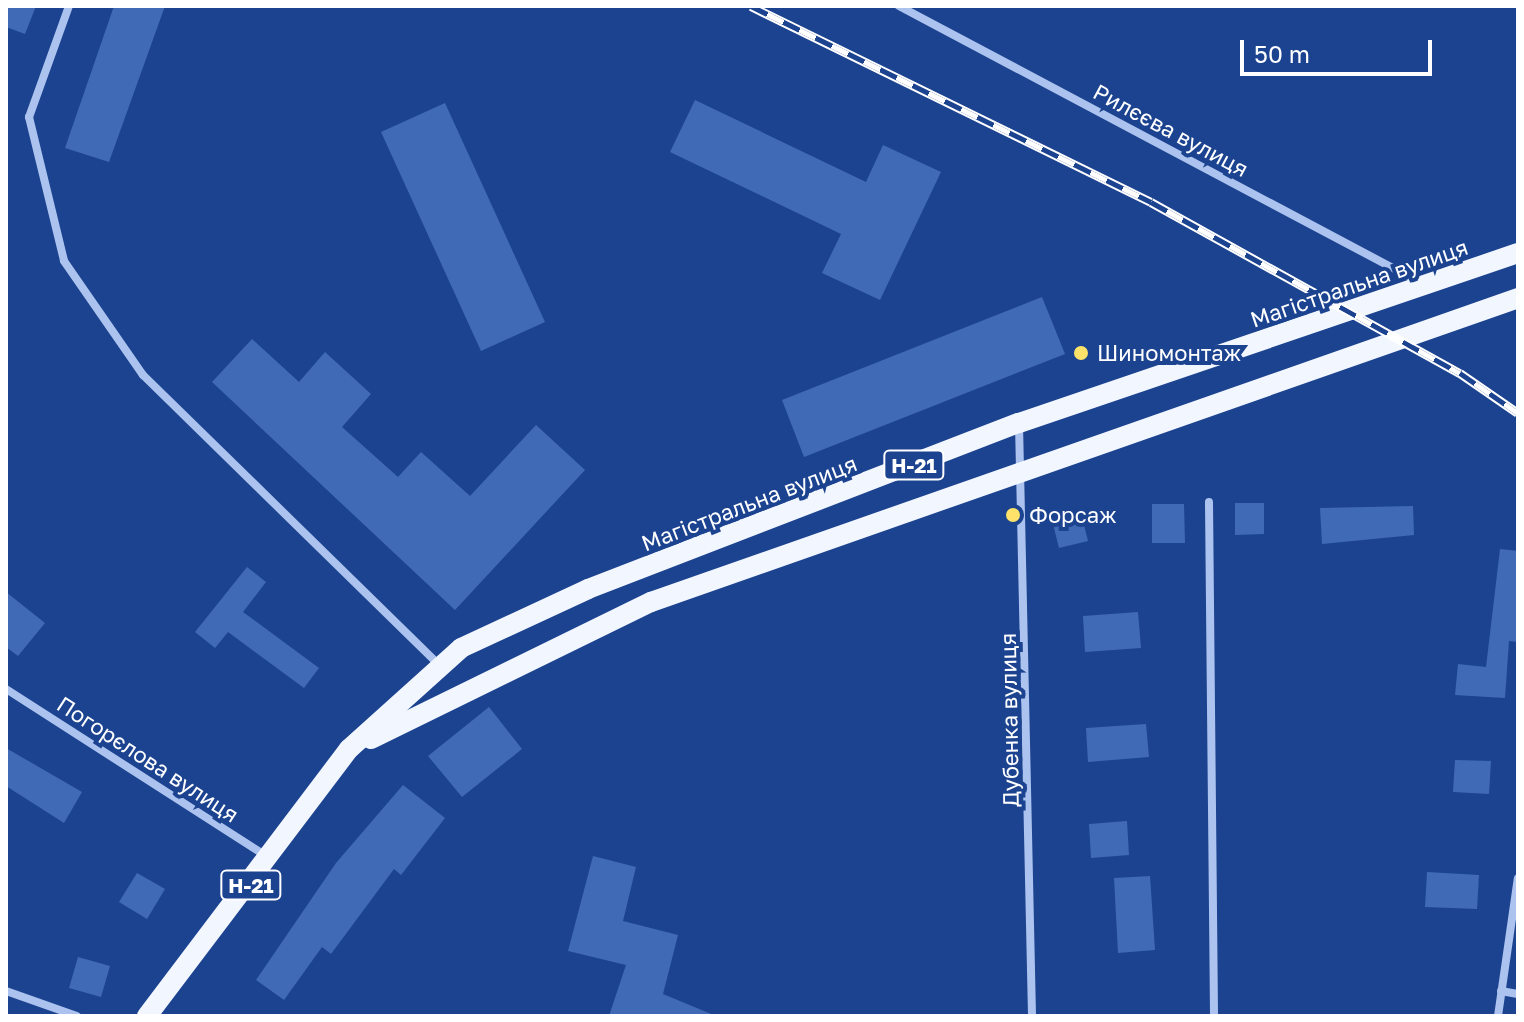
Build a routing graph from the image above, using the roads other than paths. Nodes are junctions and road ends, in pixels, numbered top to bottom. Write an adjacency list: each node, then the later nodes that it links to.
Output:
1 (69, 6): 9 (street)
2 (899, 6): 4 (street, Рилєєва вулиця)
3 (1518, 253): 4 (main road, Магістральна вулиця / Н-21)
4 (1427, 286): 6 (main road, Магістральна вулиця / Н-21)
5 (1518, 298): 7 (main road, Магістральна вулиця)
6 (1019, 423): 7 (street, Дубенка вулиця); 9 (main road, Магістральна вулиця / Н-21)
7 (1023, 469): 11 (main road, Магістральна вулиця); 19 (street, Дубенка вулиця)
8 (1209, 502): 20 (street)
9 (440, 667): 11 (main road, Магістральна вулиця / Н-21)
10 (6, 689): 12 (street, Погорєлова вулиця)
11 (349, 749): 12 (main road, Магістральна вулиця / Н-21)
12 (270, 858): 18 (main road, Магістральна вулиця / Н-21)
13 (1518, 878): 15 (street)
14 (6, 991): 17 (street)
15 (1501, 991): 16 (street); 21 (street)
16 (1518, 994)
17 (77, 1016)
18 (147, 1016)
19 (1032, 1016)
20 (1214, 1016)
21 (1498, 1016)

